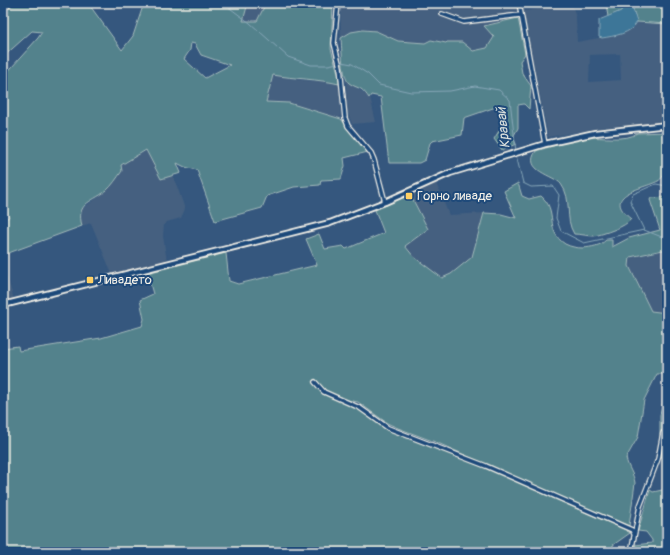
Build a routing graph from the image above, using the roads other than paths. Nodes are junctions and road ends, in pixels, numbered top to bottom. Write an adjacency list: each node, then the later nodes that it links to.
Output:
1 (338, 3): 7 (street)
2 (519, 3): 4 (street)
3 (442, 14): 4 (street)
4 (520, 15): 6 (street)
5 (667, 124): 6 (street)
6 (545, 144): 7 (street)
7 (385, 202): 8 (street)
8 (3, 305)
9 (315, 382): 11 (street)
10 (663, 433): 11 (street)
11 (634, 534): 14 (street)
12 (280, 552): 13 (street)
13 (297, 552)
14 (631, 552)

